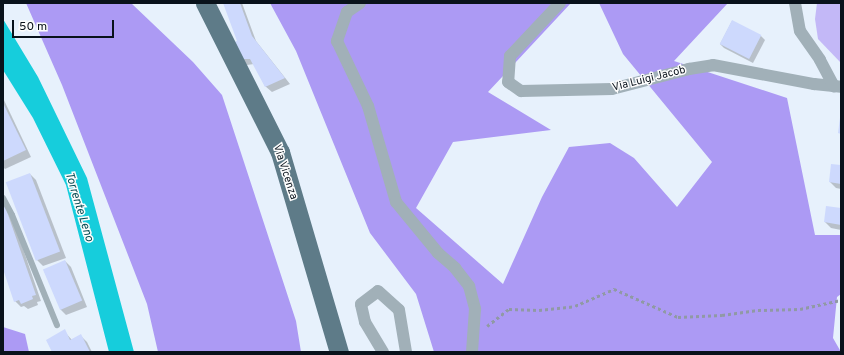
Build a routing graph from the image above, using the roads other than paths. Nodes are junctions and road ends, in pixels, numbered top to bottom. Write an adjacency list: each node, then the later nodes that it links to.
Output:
1 (205, 3): 8 (main road, Via Vicenza)
2 (360, 3): 11 (street)
3 (560, 3): 5 (street, Via Luigi Jacob)
4 (794, 3): 5 (street)
5 (838, 86)
6 (3, 198): 7 (lane)
7 (57, 325)
8 (339, 352)
9 (383, 352): 10 (street)
10 (406, 352)
11 (472, 352)

